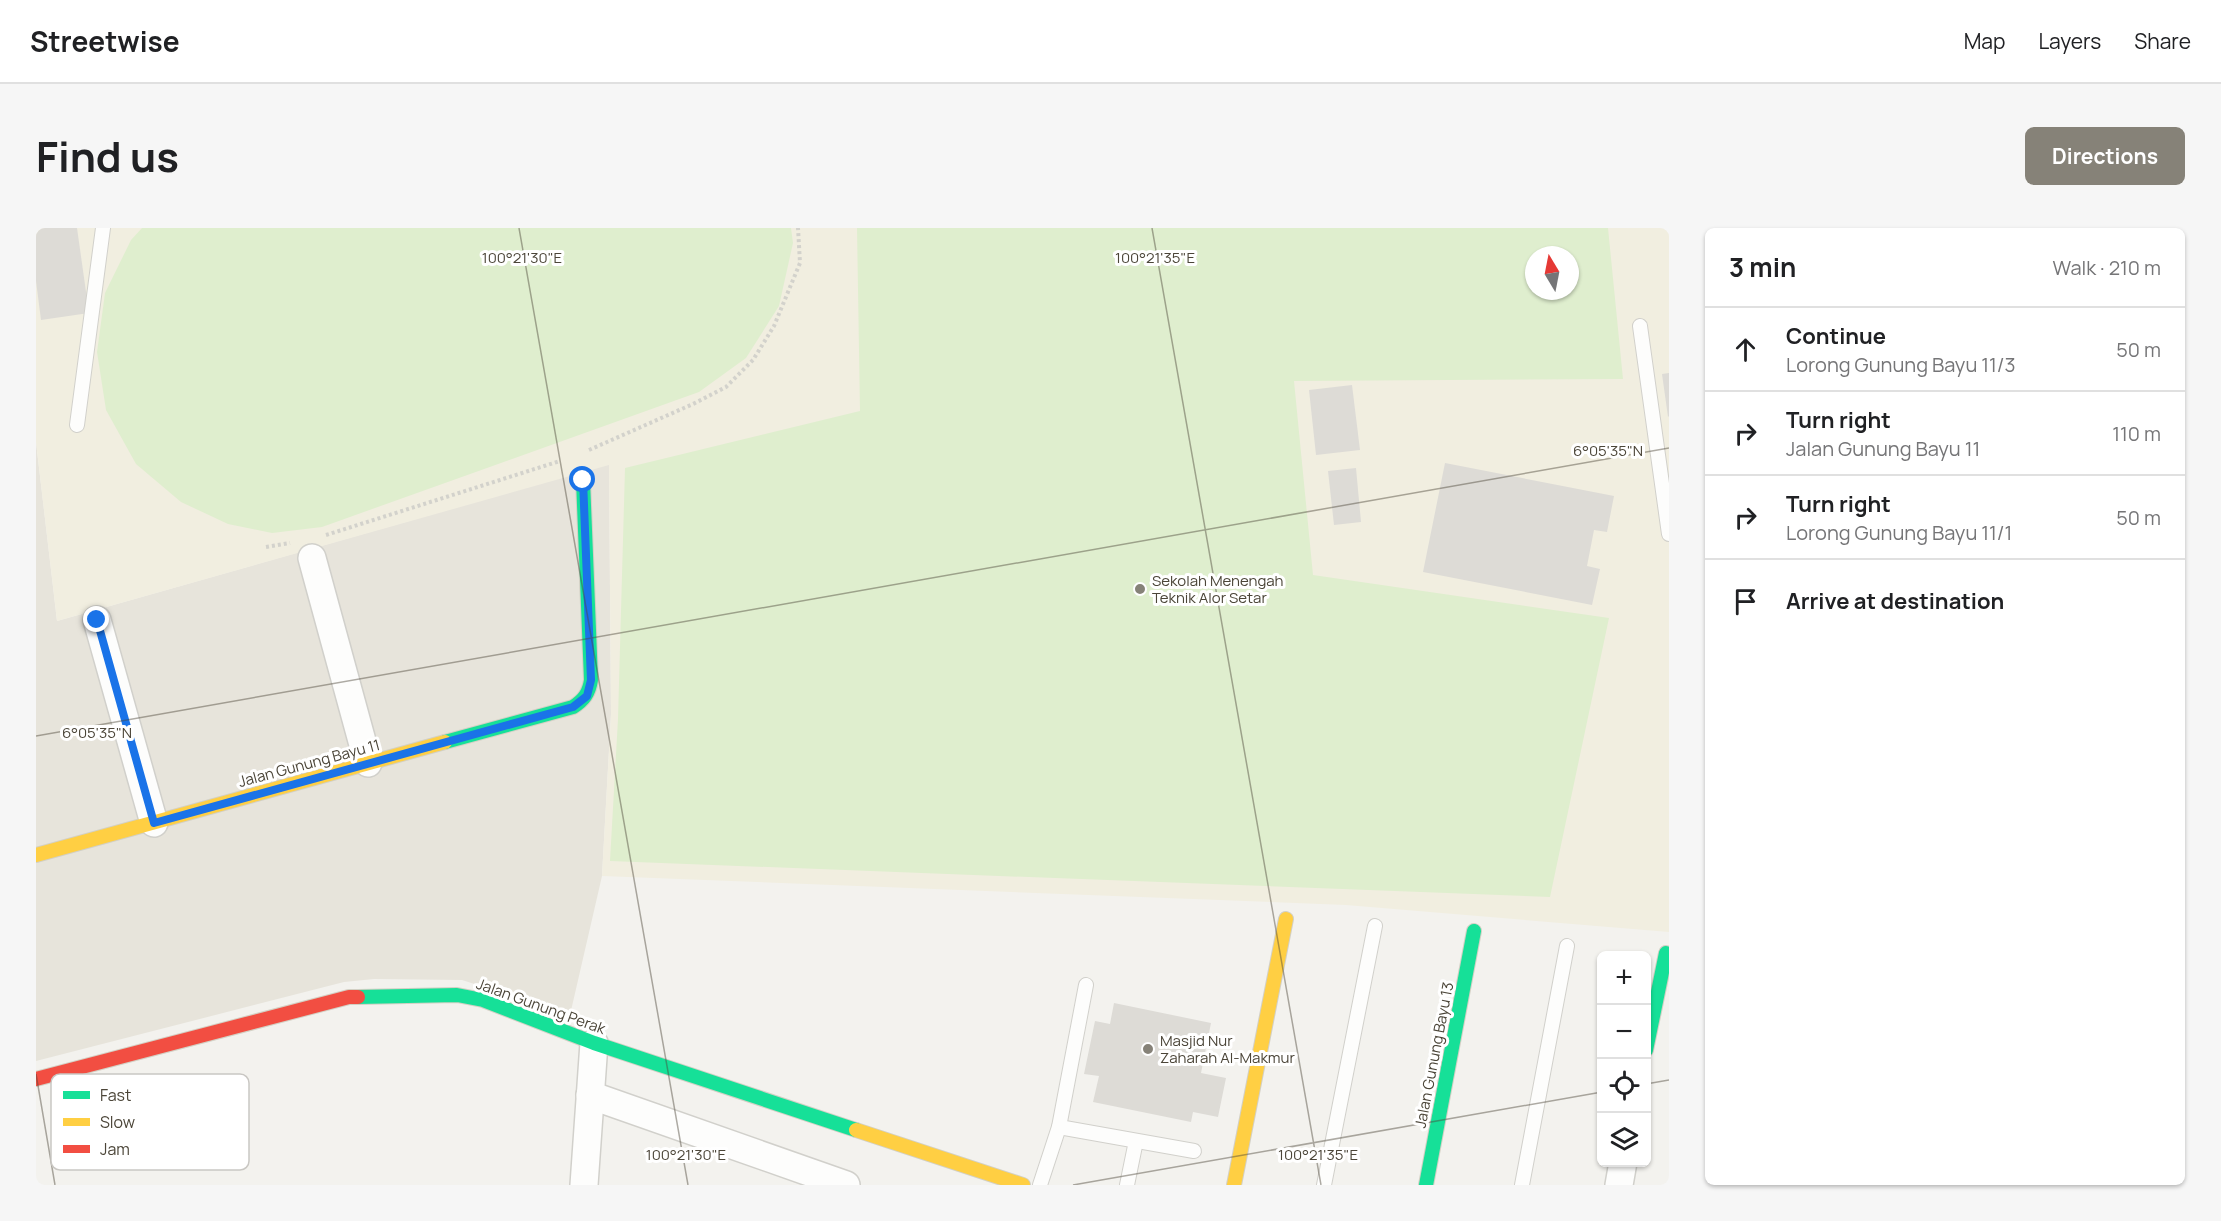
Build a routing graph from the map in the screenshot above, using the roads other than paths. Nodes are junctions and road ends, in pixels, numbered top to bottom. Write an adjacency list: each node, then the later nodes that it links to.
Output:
1 (103, 228): 3 (lane)
2 (1640, 326): 5 (lane)
3 (77, 425)
4 (583, 480): 8 (street, Jalan Gunung Bayu 11)
5 (1669, 534)
6 (311, 545): 8 (street)
7 (97, 620): 9 (street)
8 (368, 764): 9 (street, Jalan Gunung Bayu 11)
9 (154, 823): 10 (street, Jalan Gunung Bayu 11)
10 (36, 855)
11 (1286, 919): 30 (street)
12 (1375, 926): 31 (lane)
13 (1474, 931): 32 (street, Jalan Gunung Bayu 13)
14 (1568, 946): 33 (lane)
15 (1666, 953): 17 (street)
16 (1086, 986): 21 (lane)
17 (1651, 1030)
18 (594, 1043): 19 (street, Jalan Gunung Perak); 20 (street); 27 (street, Jalan Gunung Perak)
19 (38, 1073)
20 (590, 1095): 25 (street); 26 (street)
21 (1059, 1127): 22 (lane); 28 (lane)
22 (1136, 1140): 23 (lane); 29 (lane)
23 (1194, 1151)
24 (1622, 1167): 34 (street)
25 (584, 1185)
26 (846, 1185)
27 (1023, 1185)
28 (1040, 1185)
29 (1127, 1185)
30 (1234, 1185)
31 (1324, 1185)
32 (1426, 1185)
33 (1522, 1185)
34 (1619, 1185)

